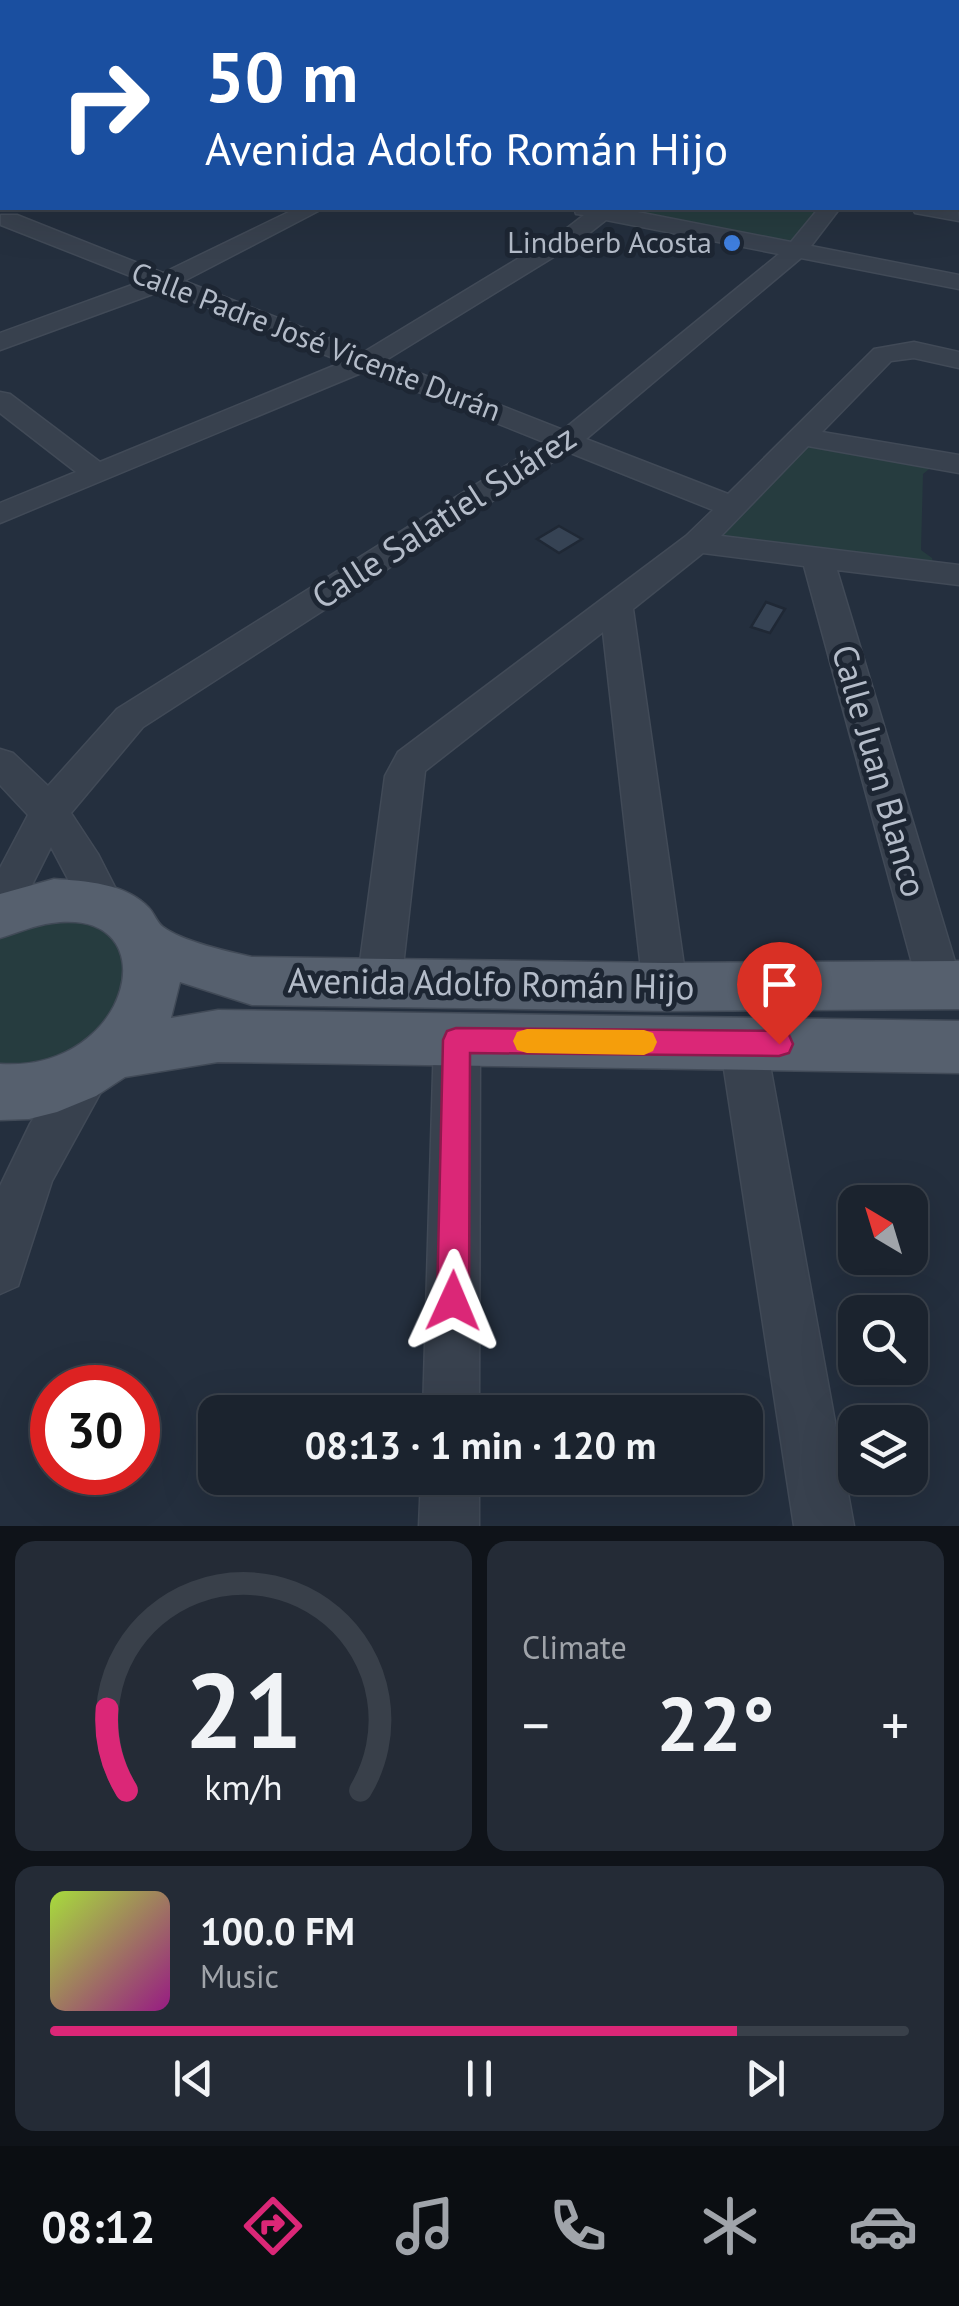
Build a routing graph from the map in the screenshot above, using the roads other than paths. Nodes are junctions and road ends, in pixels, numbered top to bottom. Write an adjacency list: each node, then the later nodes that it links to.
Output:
1 (38, 210): 5 (street)
2 (309, 210): 7 (street)
3 (605, 210): 6 (street); 11 (street)
4 (828, 210): 6 (street, Calle Salatiel Suárez)
5 (5, 222): 7 (street, Calle Padre José Vicente Durán)
6 (796, 251): 8 (street); 14 (street, Calle Salatiel Suárez)
7 (162, 282): 9 (street); 11 (street, Calle Padre José Vicente Durán)
8 (959, 282)
9 (0, 342)
10 (959, 360): 13 (street)
11 (364, 362): 14 (street, Calle Padre José Vicente Durán); 16 (street)
12 (0, 400): 16 (street)
13 (804, 438): 15 (street); 17 (street)
14 (567, 440): 17 (street, Calle Padre José Vicente Durán); 24 (street, Calle Salatiel Suárez)
15 (959, 464)
16 (98, 474): 18 (street)
17 (734, 507): 19 (street)
18 (0, 514)
19 (697, 543): 20 (street); 22 (street)
20 (817, 556): 21 (street); 30 (street, Calle Juan Blanco)
21 (959, 576)
22 (616, 605): 29 (street); 31 (street)
23 (0, 763): 24 (street)
24 (49, 813): 25 (street); 26 (street, Calle Salatiel Suárez)
25 (103, 905): 27 (main road); 28 (main road)
26 (0, 907)
27 (0, 916)
28 (148, 946): 29 (main road, Avenida Adolfo Román Hijo); 36 (main road)
29 (378, 984): 31 (main road, Avenida Adolfo Román Hijo); 32 (main road)
30 (950, 985): 31 (main road, Avenida Adolfo Román Hijo)
31 (664, 988)
32 (218, 1036): 33 (main road, Avenida Adolfo Román Hijo); 36 (main road, Avenida Adolfo Román Hijo)
33 (456, 1040): 34 (main road, Avenida Adolfo Román Hijo); 40 (street)
34 (742, 1043): 35 (main road, Avenida Adolfo Román Hijo); 43 (street)
35 (959, 1047)
36 (101, 1062): 37 (main road, Avenida Adolfo Román Hijo); 39 (street)
37 (0, 1092)
38 (0, 1164): 39 (street)
39 (4, 1244)
40 (451, 1395)
41 (450, 1495): 42 (street)
42 (450, 1526)
43 (824, 1526)

